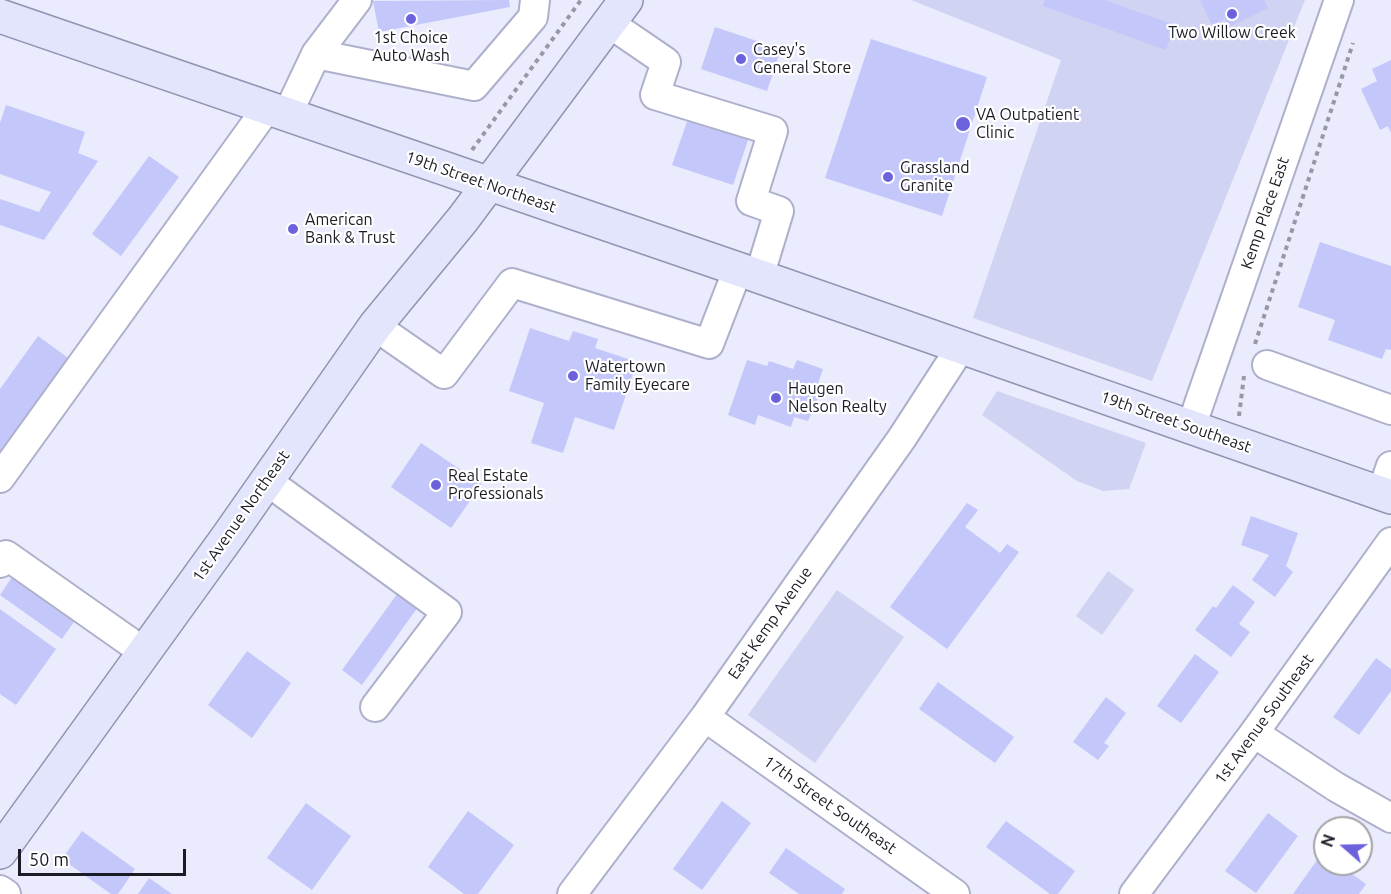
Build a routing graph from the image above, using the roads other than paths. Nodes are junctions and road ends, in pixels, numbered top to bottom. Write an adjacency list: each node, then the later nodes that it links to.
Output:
1 (357, 0): 6 (street)
2 (535, 0): 6 (street)
3 (1339, 0): 14 (street, Kemp Place East)
4 (618, 12): 8 (main road, 1st Avenue Northeast); 9 (street)
5 (0, 16): 7 (main road, 19th Street Northeast)
6 (316, 54): 7 (street)
7 (277, 111): 8 (main road, 19th Street Northeast); 15 (street)
8 (489, 185): 9 (main road, 19th Street Northeast); 10 (main road, 1st Avenue Northeast)
9 (748, 273): 10 (street); 11 (main road, 19th Street Northeast)
10 (375, 326): 16 (main road, 1st Avenue Northeast)
11 (962, 346): 14 (main road, 19th Street Southeast); 22 (street, East Kemp Avenue)
12 (1255, 363): 13 (street)
13 (1391, 410)
14 (1191, 427): 17 (main road, 19th Street Southeast)
15 (0, 477)
16 (267, 481): 20 (main road, 1st Avenue Northeast); 21 (street)
17 (1388, 485)
18 (1391, 542): 23 (street, 1st Avenue Southeast)
19 (0, 562): 20 (street)
20 (144, 652): 25 (main road, 1st Avenue Northeast)
21 (375, 707)
22 (705, 717): 28 (street, East Kemp Avenue); 29 (street, 17th Street Southeast)
23 (1254, 733): 24 (street); 30 (street, 1st Avenue Southeast)
24 (1391, 818)
25 (0, 852)
26 (0, 890): 27 (street)
27 (6, 894)
28 (572, 894)
29 (955, 894)
30 (1134, 894)

